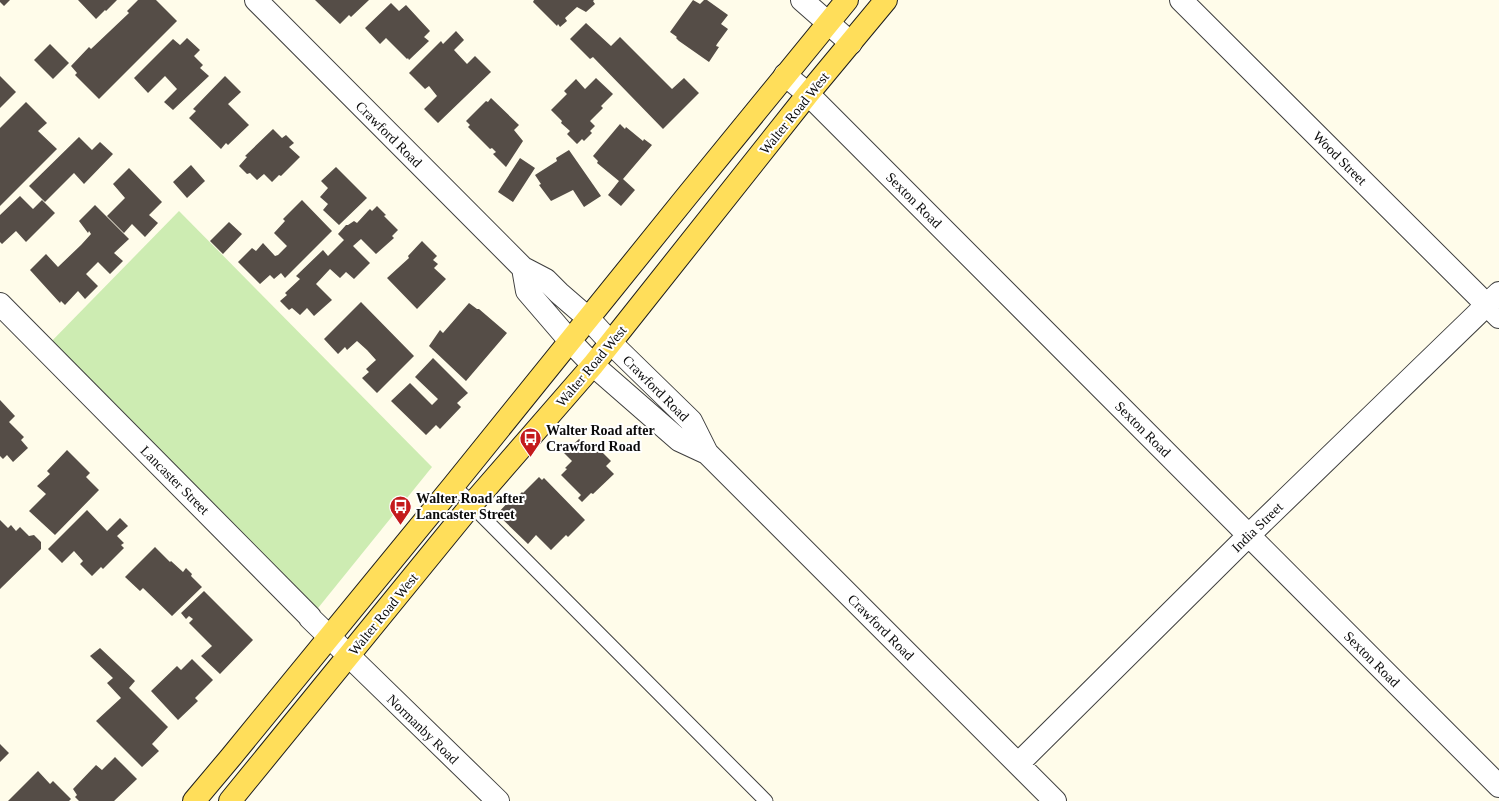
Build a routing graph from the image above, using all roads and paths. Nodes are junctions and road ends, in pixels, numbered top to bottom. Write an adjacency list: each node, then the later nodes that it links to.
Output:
1 (256, 0): 10 (street, Crawford Road)
2 (802, 0): 6 (street)
3 (847, 0): 6 (main road, Walter Road West)
4 (886, 0): 7 (main road, Walter Road West)
5 (1181, 0): 12 (street, Wood Street)
6 (828, 23): 7 (street); 8 (main road, Walter Road West)
7 (851, 43): 9 (main road, Walter Road West)
8 (785, 75): 9 (street, Sexton Road); 13 (main road, Walter Road West)
9 (808, 94): 15 (main road, Walter Road West); 20 (street, Sexton Road)
10 (523, 268): 13 (street, Crawford Road); 14 (street, Crawford Road)
11 (0, 304): 21 (street, Lancaster Street)
12 (1495, 305): 20 (street, India Street)
13 (589, 319): 14 (main road, Walter Road West); 15 (street, Crawford Road)
14 (570, 341): 16 (street, Crawford Road); 18 (main road, Walter Road West)
15 (611, 343): 16 (main road, Walter Road West); 17 (street, Crawford Road)
16 (593, 365): 17 (street, Crawford Road); 19 (main road, Walter Road West)
17 (707, 453): 23 (street, Crawford Road)
18 (453, 486): 19 (lane); 21 (main road, Walter Road West)
19 (473, 503): 22 (main road, Walter Road West); 28 (lane)
20 (1249, 535): 23 (street, India Street); 24 (street, Sexton Road)
21 (329, 637): 22 (street, Lancaster Street); 25 (main road, Walter Road West)
22 (349, 657): 26 (main road, Walter Road West); 27 (street, Normanby Road)
23 (1018, 764): 29 (street, Crawford Road)
24 (1499, 786)
25 (194, 801)
26 (230, 801)
27 (498, 801)
28 (766, 801)
29 (1055, 801)

